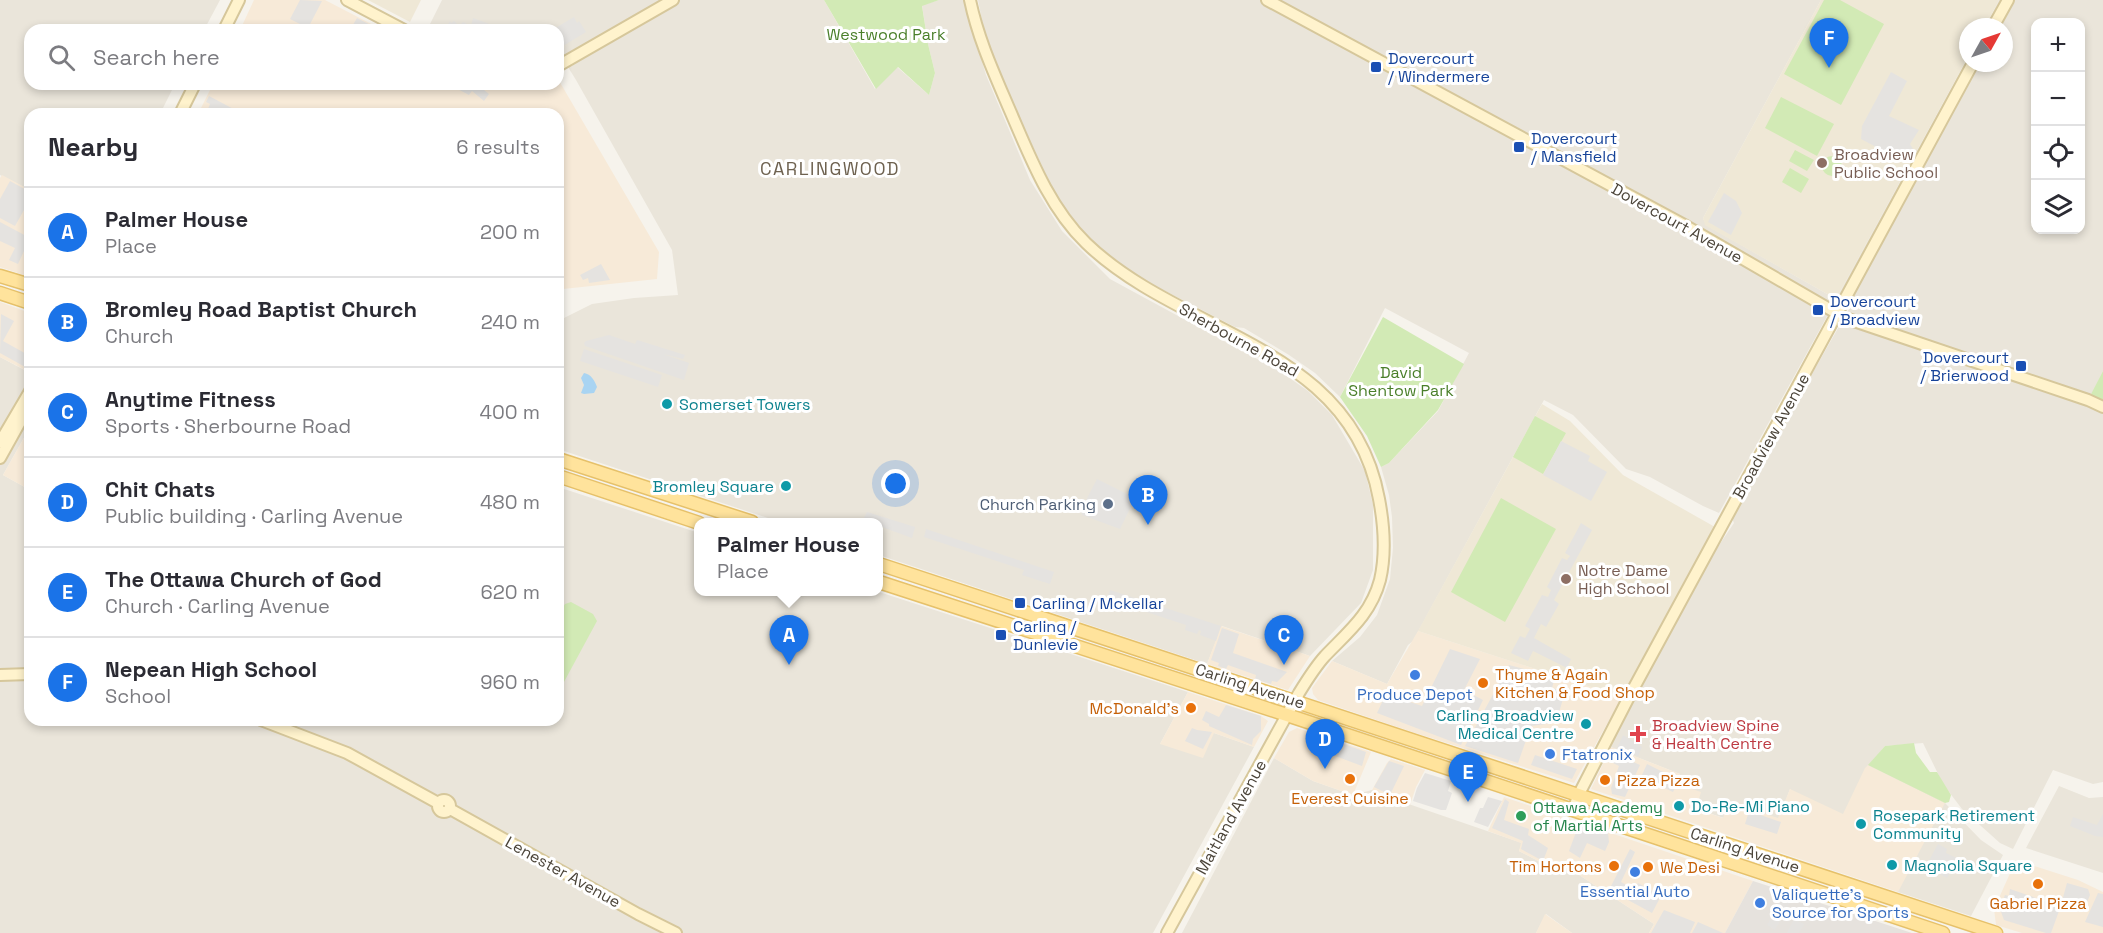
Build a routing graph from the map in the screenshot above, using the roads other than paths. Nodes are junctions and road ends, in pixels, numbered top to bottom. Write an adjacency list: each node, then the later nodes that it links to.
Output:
1 (239, 0): 8 (street)
2 (347, 0): 9 (street)
3 (673, 0): 10 (street)
4 (970, 0): 32 (street, Sherbourne Road)
5 (1267, 0): 18 (street, Dovercourt Avenue)
6 (2008, 0): 7 (street)
7 (1998, 18)
8 (227, 24)
9 (393, 24)
10 (564, 63)
11 (1968, 72): 18 (street, Broadview Avenue)
12 (192, 90): 13 (street)
13 (183, 108)
14 (0, 276): 15 (main road)
15 (24, 283)
16 (0, 293): 17 (main road)
17 (24, 301)
18 (1838, 314): 20 (street, Dovercourt Avenue); 35 (street, Broadview Avenue)
19 (24, 401): 22 (street)
20 (2103, 407)
21 (24, 415): 23 (street)
22 (0, 442)
23 (0, 459)
24 (564, 461): 26 (main road)
25 (564, 478): 27 (main road)
26 (740, 518)
27 (694, 521)
28 (883, 565): 32 (main road, Carling Avenue)
29 (883, 583): 33 (main road, Carling Avenue)
30 (24, 674): 31 (street)
31 (0, 675)
32 (1294, 701): 33 (street, Maitland Avenue); 35 (main road, Carling Avenue)
33 (1287, 715): 36 (main road, Carling Avenue); 39 (street, Maitland Avenue)
34 (277, 726): 38 (street, Lenester Avenue)
35 (1579, 794): 36 (street, Broadview Avenue); 37 (main road, Carling Avenue)
36 (1573, 810): 40 (main road, Carling Avenue)
37 (1981, 931): 41 (main road, Carling Avenue)
38 (676, 933)
39 (1167, 933)
40 (1943, 933)
41 (1996, 933)

